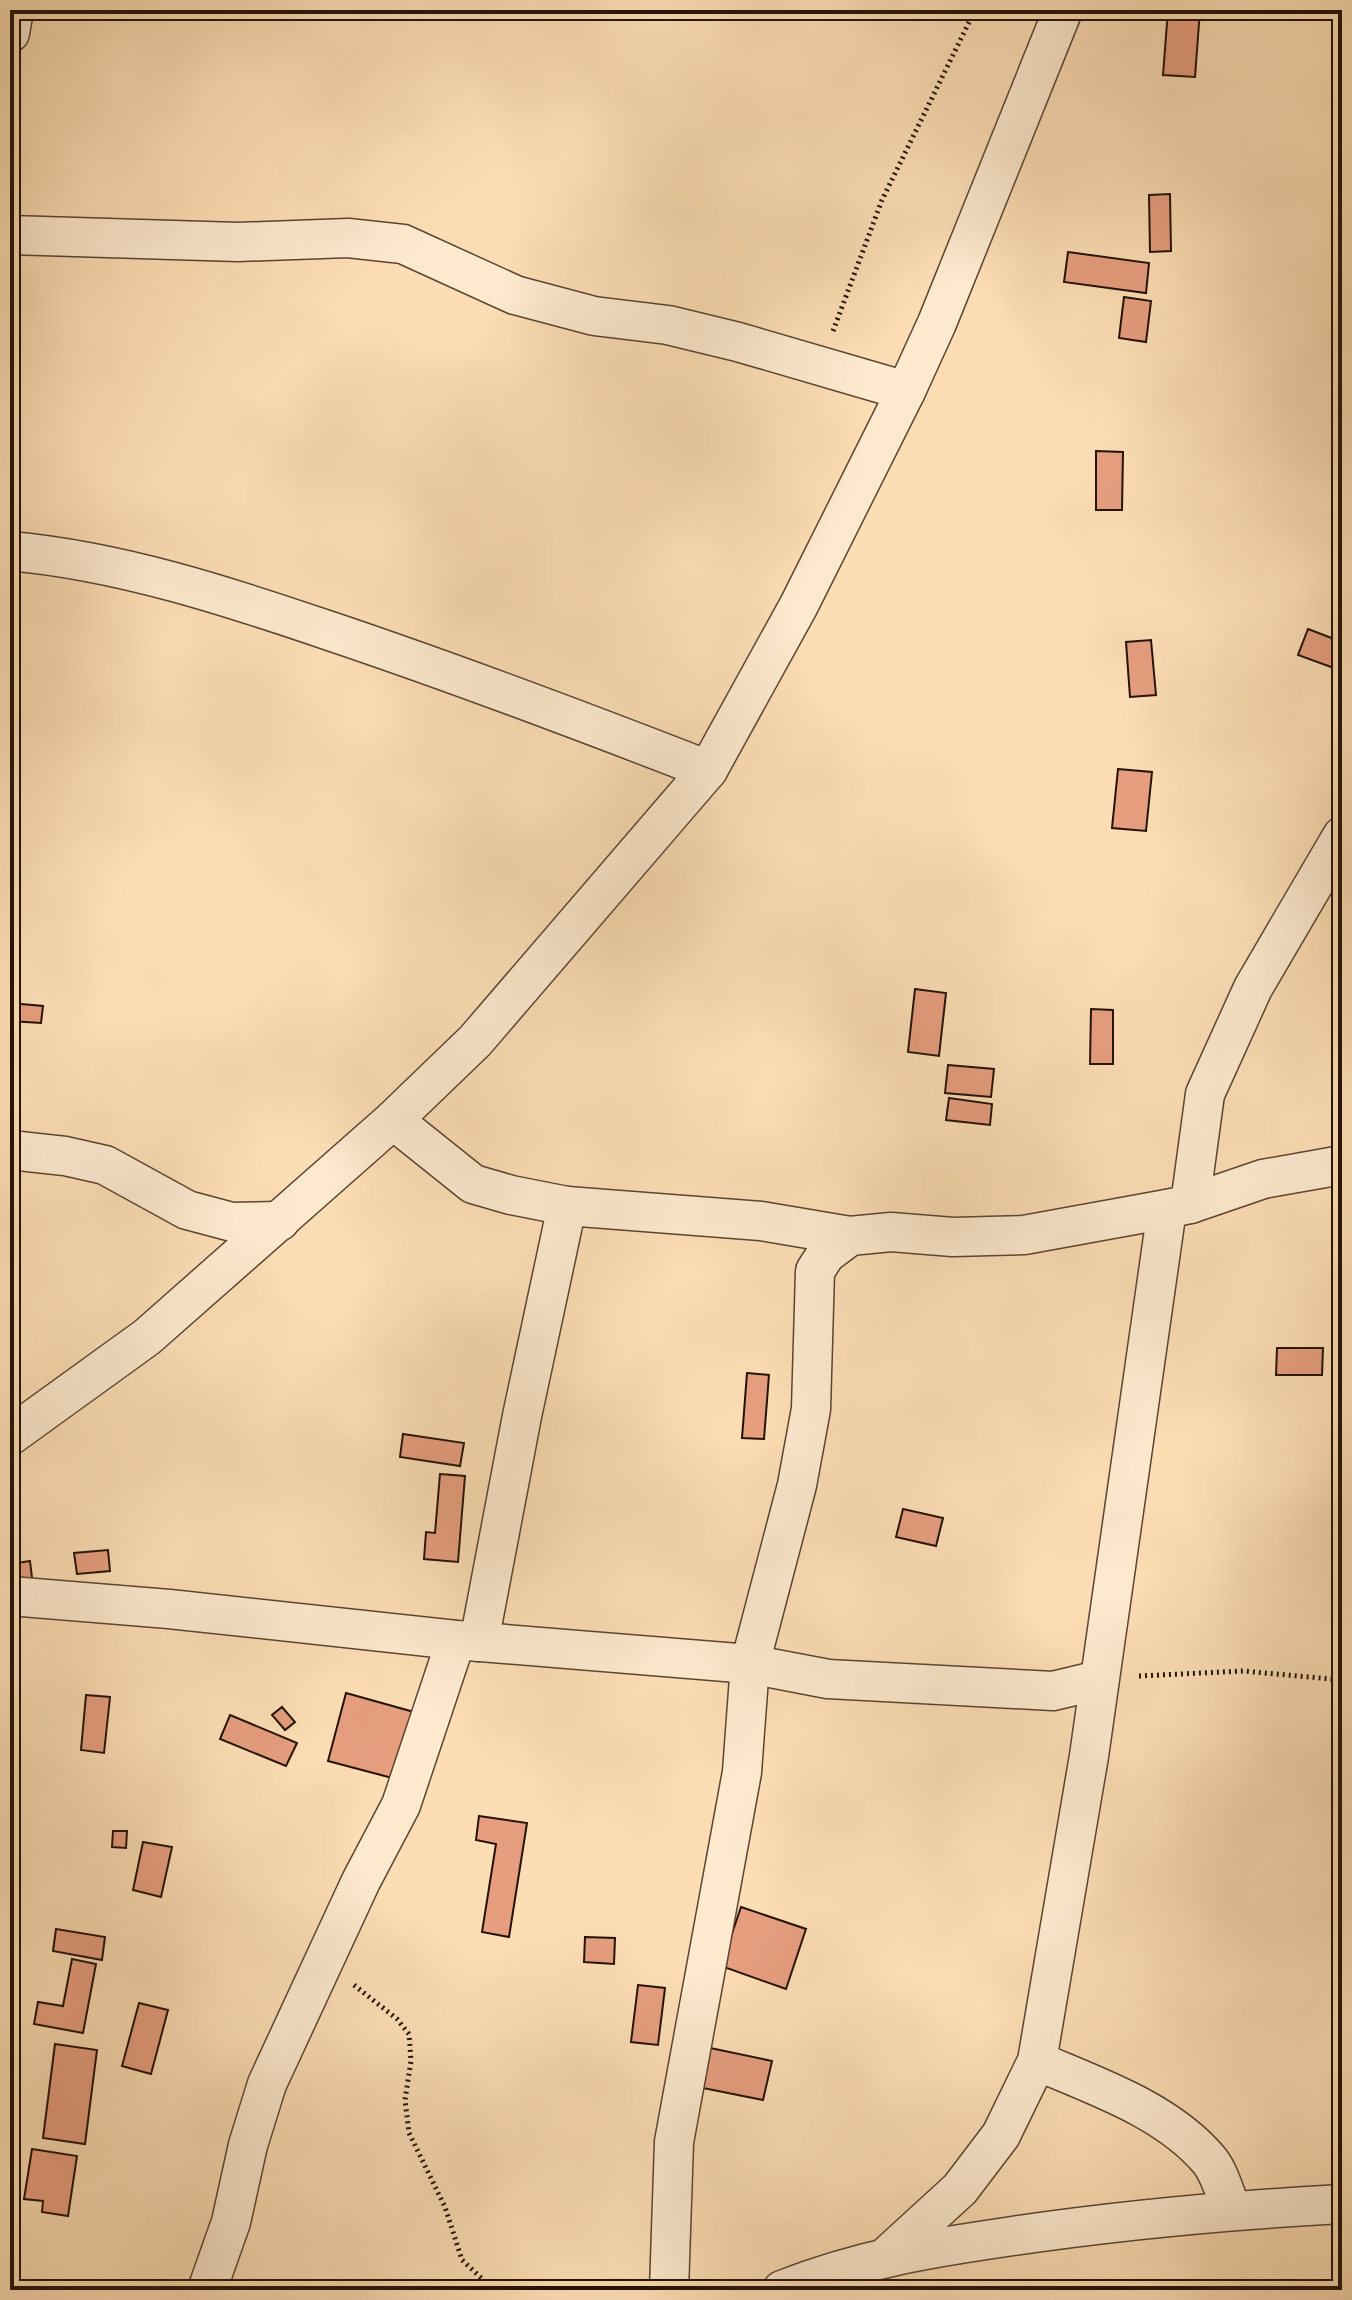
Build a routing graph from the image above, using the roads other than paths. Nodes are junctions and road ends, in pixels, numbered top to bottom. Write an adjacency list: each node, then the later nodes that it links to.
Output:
1 (14, 10): 3 (street)
2 (1063, 10): 5 (street)
3 (10, 33)
4 (10, 235): 5 (street)
5 (906, 391): 7 (street)
6 (10, 551): 7 (street)
7 (708, 770): 9 (street)
8 (1342, 836): 13 (street)
9 (393, 1120): 12 (street); 14 (street)
10 (10, 1150): 14 (street)
11 (1342, 1165): 13 (street)
12 (567, 1206): 15 (street); 18 (street)
13 (1178, 1207): 15 (street); 20 (street)
14 (280, 1221): 16 (street)
15 (850, 1236): 19 (street)
16 (14, 1440)
17 (10, 1596): 18 (street)
18 (468, 1641): 19 (street); 25 (street)
19 (750, 1664): 20 (street); 26 (street)
20 (1099, 1680): 21 (street)
21 (1037, 2061): 23 (street); 24 (street)
22 (1342, 2204): 23 (street)
23 (1232, 2210): 24 (street)
24 (889, 2254): 27 (street)
25 (207, 2290)
26 (669, 2290)
27 (782, 2290)

